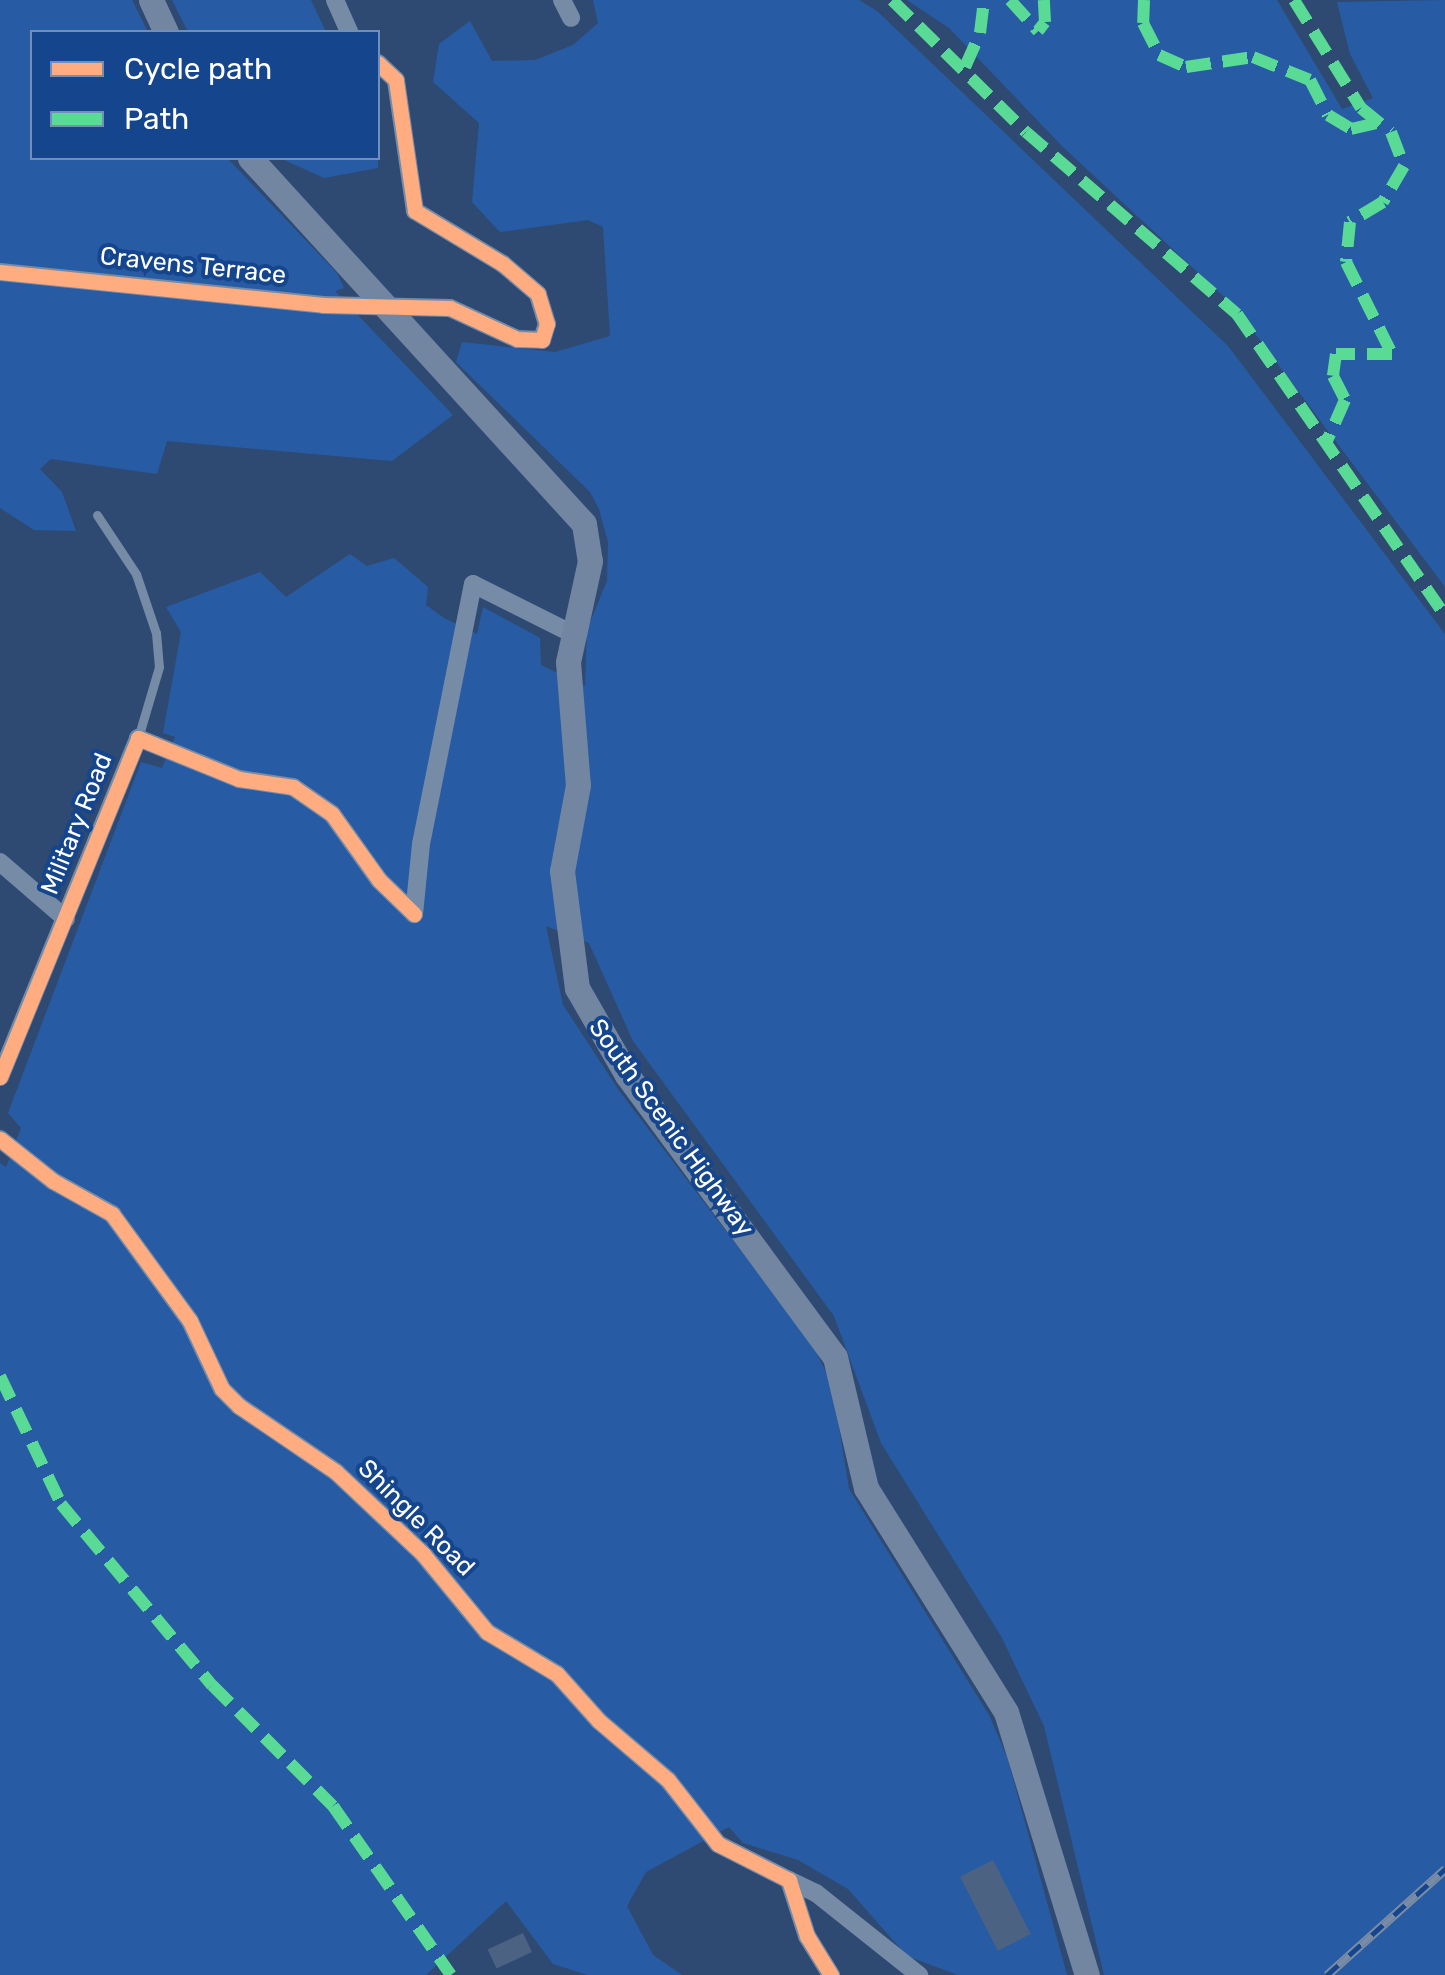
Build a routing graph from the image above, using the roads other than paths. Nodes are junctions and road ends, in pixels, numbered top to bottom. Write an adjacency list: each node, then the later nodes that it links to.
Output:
1 (151, 0): 3 (main road)
2 (335, 0): 4 (street)
3 (165, 30)
4 (348, 30)
5 (380, 65): 8 (street, Cravens Terrace)
6 (252, 160): 8 (main road, South Scenic Highway)
7 (0, 272): 8 (street, Cravens Terrace)
8 (381, 302): 10 (main road, South Scenic Highway)
9 (98, 516): 11 (lane)
10 (570, 634): 11 (street, Military Road); 19 (main road, South Scenic Highway)
11 (138, 738): 13 (street, Military Road)
12 (0, 862): 13 (street)
13 (66, 919): 14 (street, Military Road)
14 (0, 1076)
15 (0, 1139): 16 (street, Shingle Road)
16 (789, 1880): 17 (street); 18 (street, Shingle Road)
17 (831, 1975)
18 (919, 1975)
19 (1087, 1975)

